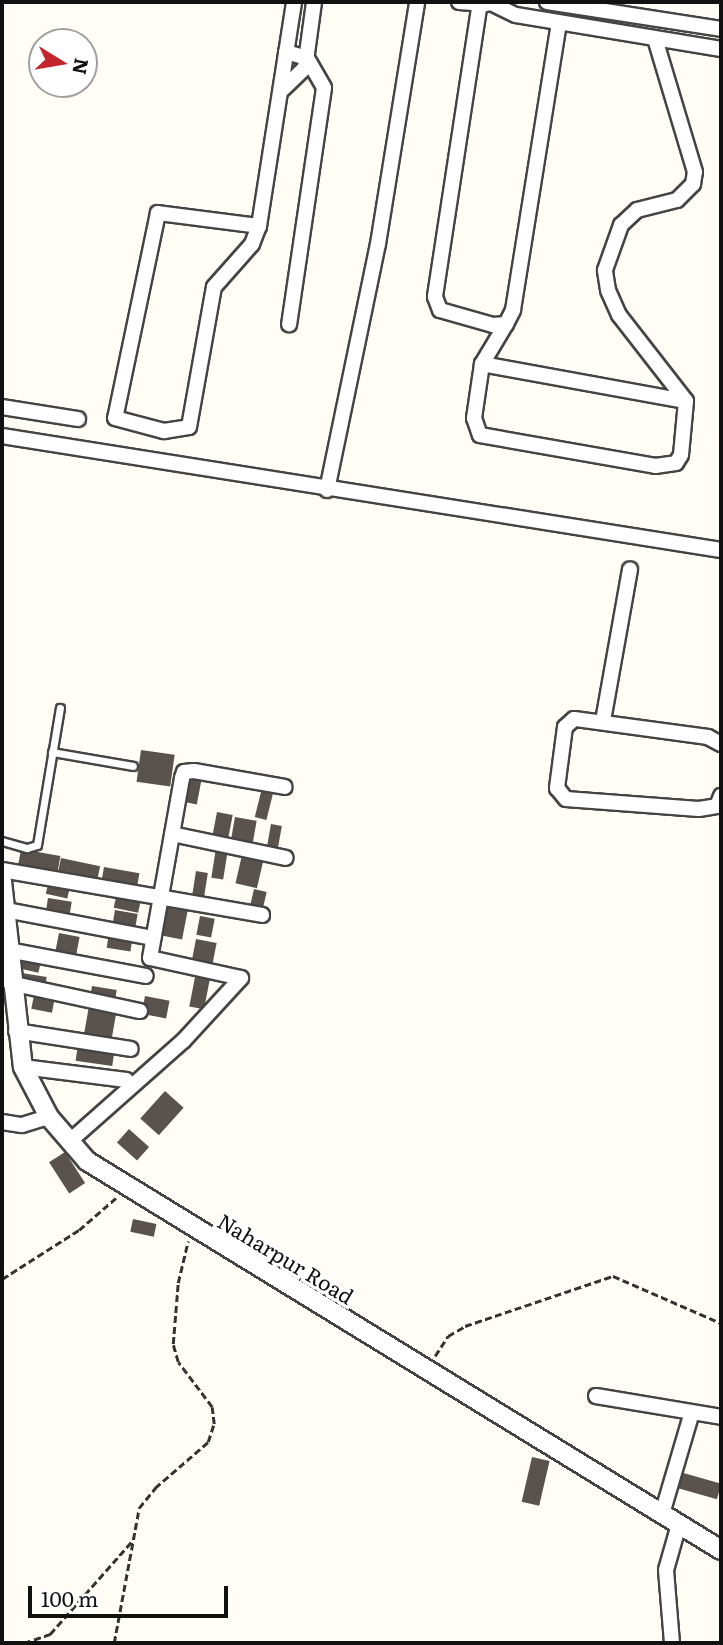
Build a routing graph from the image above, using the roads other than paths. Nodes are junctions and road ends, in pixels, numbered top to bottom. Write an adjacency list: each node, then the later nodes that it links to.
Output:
1 (294, 2): 12 (street)
2 (314, 2): 13 (street)
3 (417, 2): 23 (street)
4 (459, 2): 6 (street)
5 (547, 2): 7 (street)
6 (488, 3): 8 (street); 17 (street)
7 (587, 5): 9 (street)
8 (559, 23): 10 (street); 17 (street)
9 (721, 29)
10 (655, 39): 11 (street); 19 (street)
11 (721, 49)
12 (286, 52): 13 (street); 14 (street)
13 (307, 58): 14 (street); 16 (street)
14 (283, 89): 15 (street)
15 (259, 226): 15 (street)
16 (289, 324)
17 (506, 324): 18 (street)
18 (482, 364): 19 (street); 19 (street)
19 (686, 401)
20 (2, 407): 21 (street)
21 (78, 419)
22 (2, 436): 23 (street)
23 (327, 490): 24 (street)
24 (721, 550)
25 (629, 569): 27 (street)
26 (60, 708): 29 (lane)
27 (603, 721): 28 (street); 32 (street)
28 (721, 744)
29 (52, 752): 30 (lane); 34 (lane)
30 (133, 766)
31 (285, 787): 33 (street)
32 (721, 796)
33 (172, 834): 35 (street); 38 (street)
34 (2, 841)
35 (286, 858)
36 (2, 870): 38 (street)
37 (2, 881): 39 (street, Naharpur Road)
38 (161, 898): 40 (street); 41 (street)
39 (6, 910): 41 (street); 42 (street, Naharpur Road)
40 (262, 915)
41 (153, 938): 52 (street)
42 (8, 950): 43 (street); 44 (street, Naharpur Road)
43 (146, 976)
44 (10, 984): 45 (street); 46 (street, Naharpur Road)
45 (140, 1011)
46 (16, 1031): 47 (street); 48 (street, Naharpur Road)
47 (131, 1049)
48 (23, 1067): 49 (street); 50 (street, Naharpur Road)
49 (126, 1080)
50 (49, 1117): 51 (street); 52 (street, Naharpur Road)
51 (2, 1122)
52 (70, 1141): 56 (street, Naharpur Road)
53 (596, 1396): 54 (street)
54 (692, 1412): 55 (street); 56 (street)
55 (721, 1417)
56 (662, 1514): 57 (street, Naharpur Road)
57 (680, 1524): 58 (street, Naharpur Road); 59 (street)
58 (721, 1549)
59 (672, 1643)

